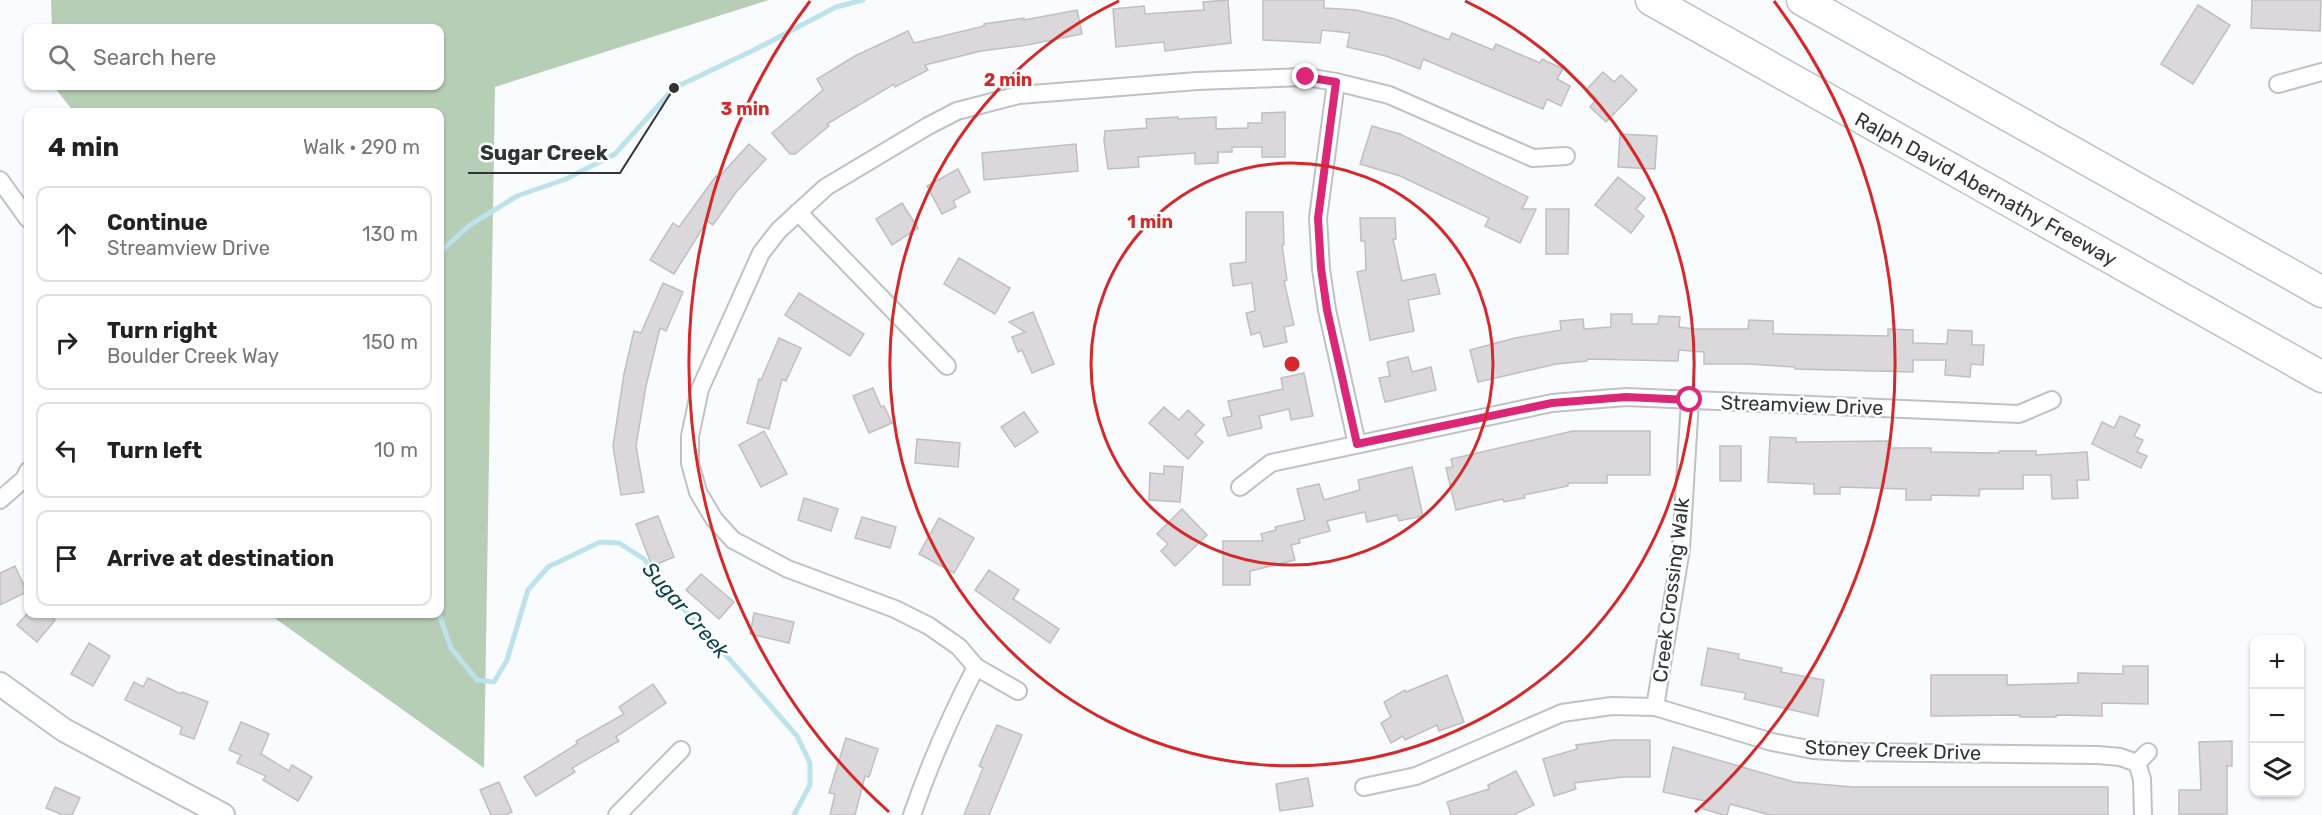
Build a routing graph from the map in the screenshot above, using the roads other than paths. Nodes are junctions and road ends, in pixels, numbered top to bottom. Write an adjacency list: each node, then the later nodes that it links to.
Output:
1 (1651, 0): 14 (highway, Ralph David Abernathy Freeway)
2 (1802, 0): 10 (highway)
3 (2322, 72): 5 (street)
4 (1336, 82): 6 (street); 8 (street); 17 (street)
5 (2278, 84)
6 (1566, 156)
7 (0, 180): 9 (street)
8 (798, 212): 13 (street); 21 (street)
9 (24, 213)
10 (2240, 246): 11 (highway); 12 (highway)
11 (2322, 283)
12 (2322, 292)
13 (947, 366)
14 (2322, 377)
15 (1690, 400): 16 (street, Streamview Drive); 17 (street, Streamview Drive); 24 (street, Creek Crossing Walk)
16 (2052, 400)
17 (1357, 444): 19 (street, Streamview Drive)
18 (24, 479): 20 (street)
19 (1240, 487)
20 (0, 500)
21 (976, 666): 23 (street); 29 (street)
22 (0, 684): 27 (street)
23 (1018, 691)
24 (1655, 707): 26 (street, Stoney Creek Drive); 30 (street, Stoney Creek Drive)
25 (681, 750): 28 (street)
26 (1364, 787)
27 (223, 815)
28 (617, 815)
29 (912, 815)
30 (2143, 815)

